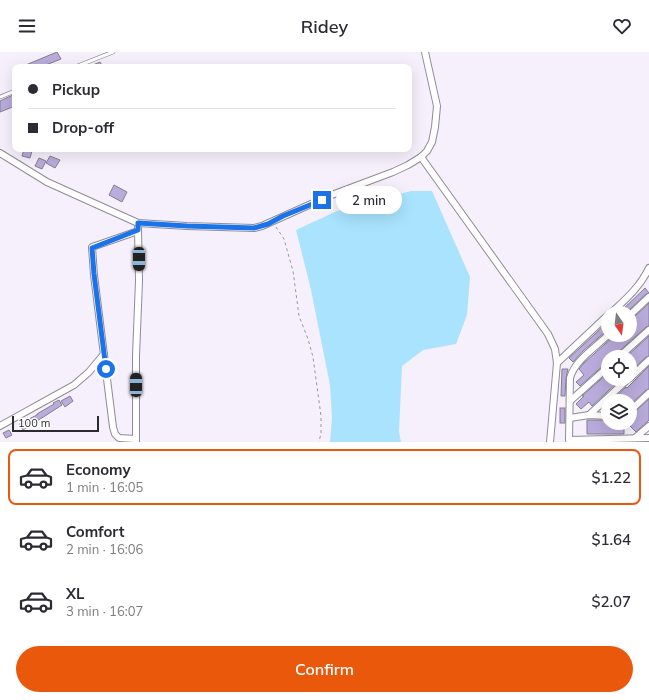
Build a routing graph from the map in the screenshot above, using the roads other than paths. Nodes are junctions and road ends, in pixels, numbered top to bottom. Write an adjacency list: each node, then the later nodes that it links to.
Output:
1 (113, 52): 3 (lane)
2 (425, 52): 7 (street)
3 (83, 64)
4 (12, 92): 5 (lane)
5 (0, 97)
6 (0, 153): 8 (street)
7 (421, 157): 8 (street); 20 (street)
8 (138, 223): 9 (street)
9 (138, 230): 18 (street); 34 (street)
10 (649, 268): 12 (street)
11 (649, 297): 13 (street)
12 (618, 306)
13 (637, 308)
14 (601, 322): 20 (street)
15 (649, 330): 17 (street)
16 (601, 342): 25 (street)
17 (627, 350)
18 (104, 354): 30 (street); 34 (street)
19 (649, 360): 21 (street)
20 (557, 363): 36 (street)
21 (637, 371)
22 (601, 373): 25 (street)
23 (620, 386): 27 (street)
24 (649, 393): 26 (street)
25 (570, 401): 29 (street)
26 (637, 404)
27 (589, 415): 28 (street); 29 (street)
28 (601, 416)
29 (570, 418): 35 (street)
30 (0, 426)
31 (649, 426): 32 (street)
32 (635, 438): 33 (street); 35 (street)
33 (649, 438)
34 (136, 441)
35 (569, 441)
36 (550, 442)

